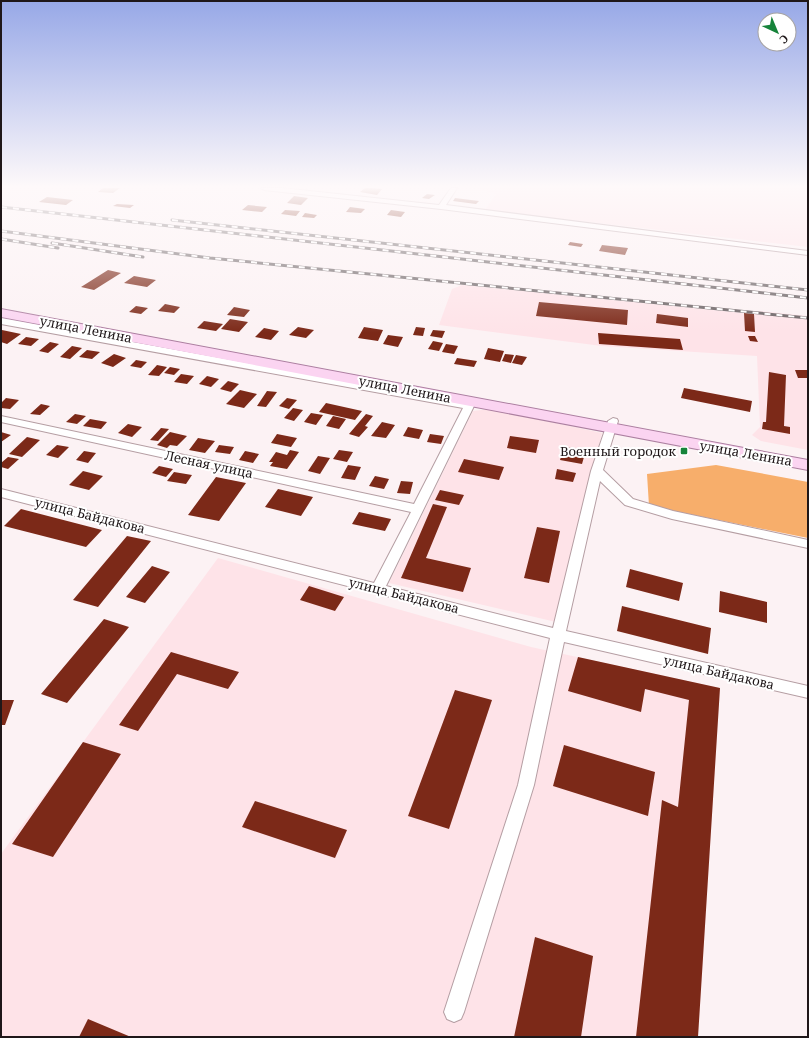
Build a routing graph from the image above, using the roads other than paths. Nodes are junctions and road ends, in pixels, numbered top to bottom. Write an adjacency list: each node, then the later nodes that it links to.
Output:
1 (676, 236): 2 (street)
2 (808, 253)
3 (1, 307): 7 (main road, улица Ленина)
4 (1, 313): 7 (main road, улица Ленина)
5 (1, 321): 12 (street, улица Ленина)
6 (1, 419): 12 (street, Лесная улица)
7 (612, 424): 8 (main road, улица Ленина); 9 (main road, улица Ленина); 10 (street)
8 (808, 457)
9 (808, 464)
10 (597, 471): 13 (street); 15 (street)
11 (1, 493): 14 (street, улица Байдакова)
12 (417, 509): 14 (street)
13 (808, 544)
14 (378, 589): 15 (street, улица Байдакова)
15 (558, 635): 16 (street, улица Байдакова); 17 (street)
16 (808, 692)
17 (454, 1012)

